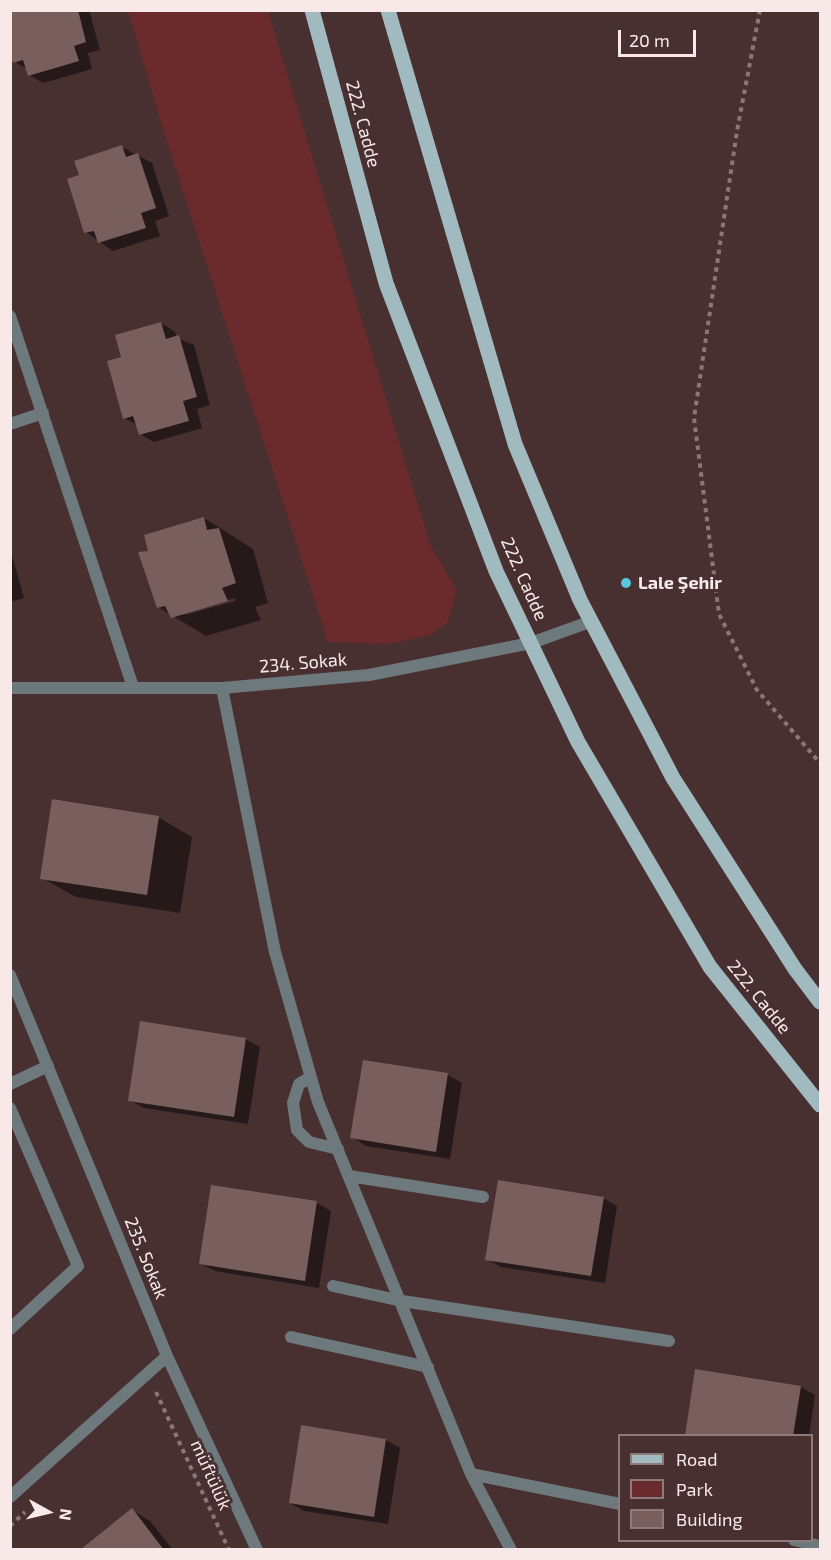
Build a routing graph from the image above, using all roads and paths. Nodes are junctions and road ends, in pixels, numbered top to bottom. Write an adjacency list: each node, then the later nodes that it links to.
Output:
1 (312, 10): 8 (main road, 222. Cadde)
2 (388, 10): 7 (main road)
3 (760, 10): 12 (path)
4 (10, 316): 5 (street)
5 (43, 413): 6 (street); 9 (street)
6 (10, 424)
7 (592, 621): 8 (street, 234. Sokak); 14 (main road)
8 (531, 643): 11 (street, 234. Sokak); 18 (main road, 222. Cadde)
9 (133, 687): 10 (street, 234. Sokak); 11 (street, 234. Sokak)
10 (10, 688)
11 (222, 688): 16 (street)
12 (820, 764)
13 (10, 975): 15 (street, 235. Sokak)
14 (820, 1002)
15 (48, 1066): 17 (street); 28 (street, 235. Sokak)
16 (311, 1077): 20 (street); 20 (street)
17 (10, 1084)
18 (820, 1105)
19 (10, 1108): 25 (street)
20 (338, 1149): 21 (street)
21 (349, 1176): 22 (street); 24 (street)
22 (483, 1197)
23 (333, 1286): 24 (street)
24 (402, 1301): 27 (street); 29 (street)
25 (10, 1329)
26 (291, 1337): 29 (street)
27 (669, 1341)
28 (166, 1356): 32 (street); 37 (street, 235. Sokak)
29 (428, 1367): 31 (street)
30 (167, 1412): 36 (path, müftülük)
31 (471, 1474): 33 (street); 38 (street)
32 (10, 1497)
33 (618, 1504)
34 (803, 1542): 35 (street)
35 (820, 1546)
36 (229, 1550)
37 (257, 1550)
38 (511, 1550)

